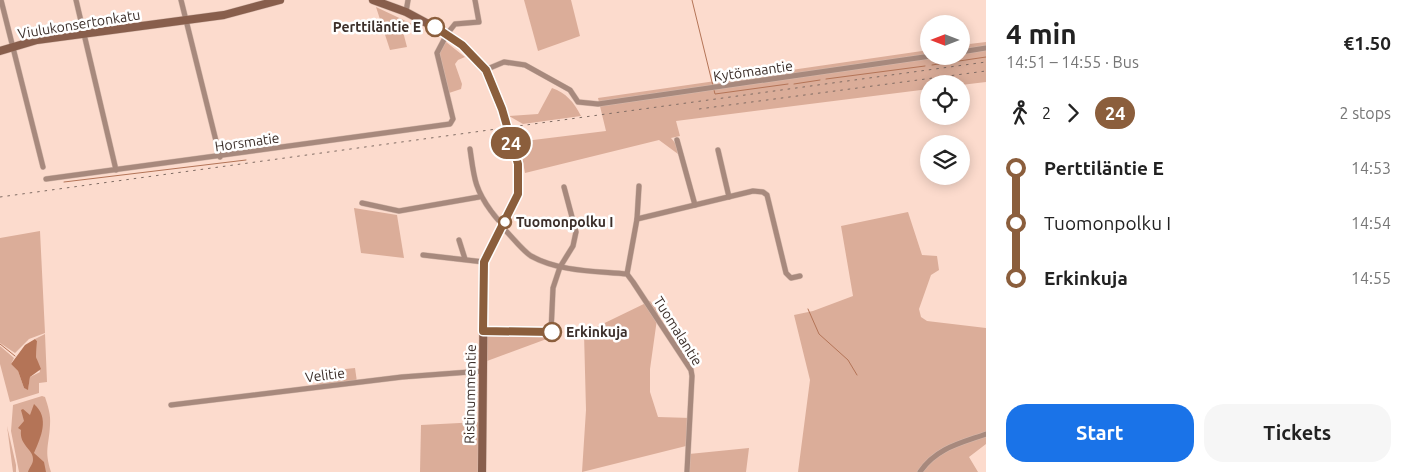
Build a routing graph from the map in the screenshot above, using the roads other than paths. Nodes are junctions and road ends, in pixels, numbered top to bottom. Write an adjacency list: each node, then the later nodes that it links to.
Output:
1 (2, 0): 12 (street)
2 (76, 0): 10 (street)
3 (181, 0): 9 (street)
4 (280, 0): 9 (street, Viulukonsertonkatu)
5 (373, 0): 8 (street)
6 (408, 0): 8 (street)
7 (475, 0): 11 (street)
8 (406, 12): 11 (street, Ristinummentie)
9 (186, 20): 10 (street, Viulukonsertonkatu); 21 (street)
10 (84, 34): 12 (street, Viulukonsertonkatu); 23 (street)
11 (447, 34): 17 (street, Ristinummentie); 21 (street, Horsmatie)
12 (14, 46): 14 (street, Viulukonsertonkatu); 22 (street)
13 (986, 48): 15 (street)
14 (0, 51)
15 (970, 51)
16 (920, 58): 17 (street, Kytömaantie)
17 (486, 70): 32 (street, Ristinummentie)
18 (677, 140): 30 (street)
19 (470, 149): 27 (street)
20 (718, 150): 28 (street)
21 (220, 157): 23 (street, Horsmatie)
22 (43, 167)
23 (116, 170): 24 (street, Horsmatie)
24 (46, 179)
25 (639, 186): 31 (street)
26 (564, 187): 37 (street)
27 (479, 197): 29 (street); 32 (street)
28 (728, 197): 30 (street); 39 (street)
29 (362, 204)
30 (696, 205): 31 (street)
31 (637, 219): 38 (street)
32 (505, 228): 36 (street, Ristinummentie); 37 (street)
33 (459, 240): 35 (street)
34 (423, 255): 35 (street)
35 (465, 259): 36 (street)
36 (484, 262): 40 (street, Ristinummentie)
37 (560, 267): 38 (street); 40 (street)
38 (627, 274): 45 (street, Tuomalantie)
39 (800, 276)
40 (483, 331): 41 (street, Ristinummentie)
41 (483, 370): 42 (street, Velitie); 44 (street, Ristinummentie)
42 (171, 405)
43 (986, 434): 46 (street)
44 (482, 472)
45 (687, 472)
46 (920, 472)

